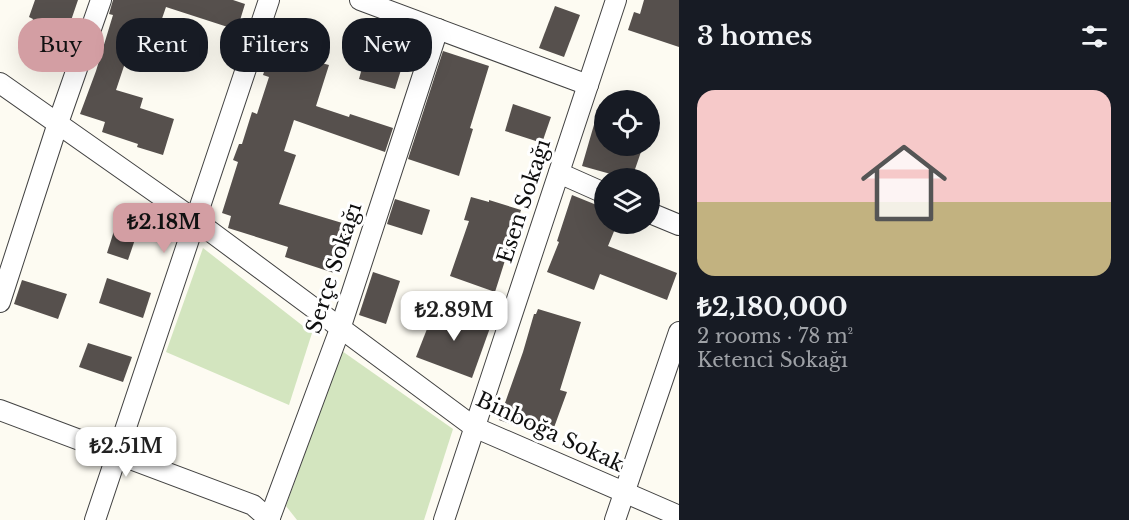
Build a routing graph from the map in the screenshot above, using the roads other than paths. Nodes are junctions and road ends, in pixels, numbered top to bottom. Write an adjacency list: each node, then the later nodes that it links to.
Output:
1 (101, 0): 8 (street)
2 (269, 0): 12 (street)
3 (360, 0): 5 (street)
4 (616, 0): 7 (street, Esen Sokağı)
5 (438, 29): 7 (street); 15 (street, Serçe Sokağı)
6 (0, 83): 8 (street, Binboğa Sokak)
7 (588, 85): 9 (street, Esen Sokağı)
8 (58, 123): 12 (street, Binboğa Sokak); 14 (street)
9 (559, 173): 10 (street); 18 (street, Esen Sokağı)
10 (594, 189)
11 (660, 217): 13 (street)
12 (195, 220): 15 (street, Binboğa Sokak); 19 (street)
13 (679, 225)
14 (0, 302)
15 (340, 329): 18 (street, Binboğa Sokak); 23 (street, Serçe Sokağı)
16 (679, 332): 20 (street)
17 (0, 410): 19 (street)
18 (474, 427): 20 (street, Binboğa Sokak); 24 (street, Esen Sokağı)
19 (117, 454): 22 (street); 23 (street)
20 (625, 493): 21 (street, Binboğa Sokak); 25 (street)
21 (679, 516)
22 (94, 520)
23 (269, 520)
24 (444, 520)
25 (615, 520)

